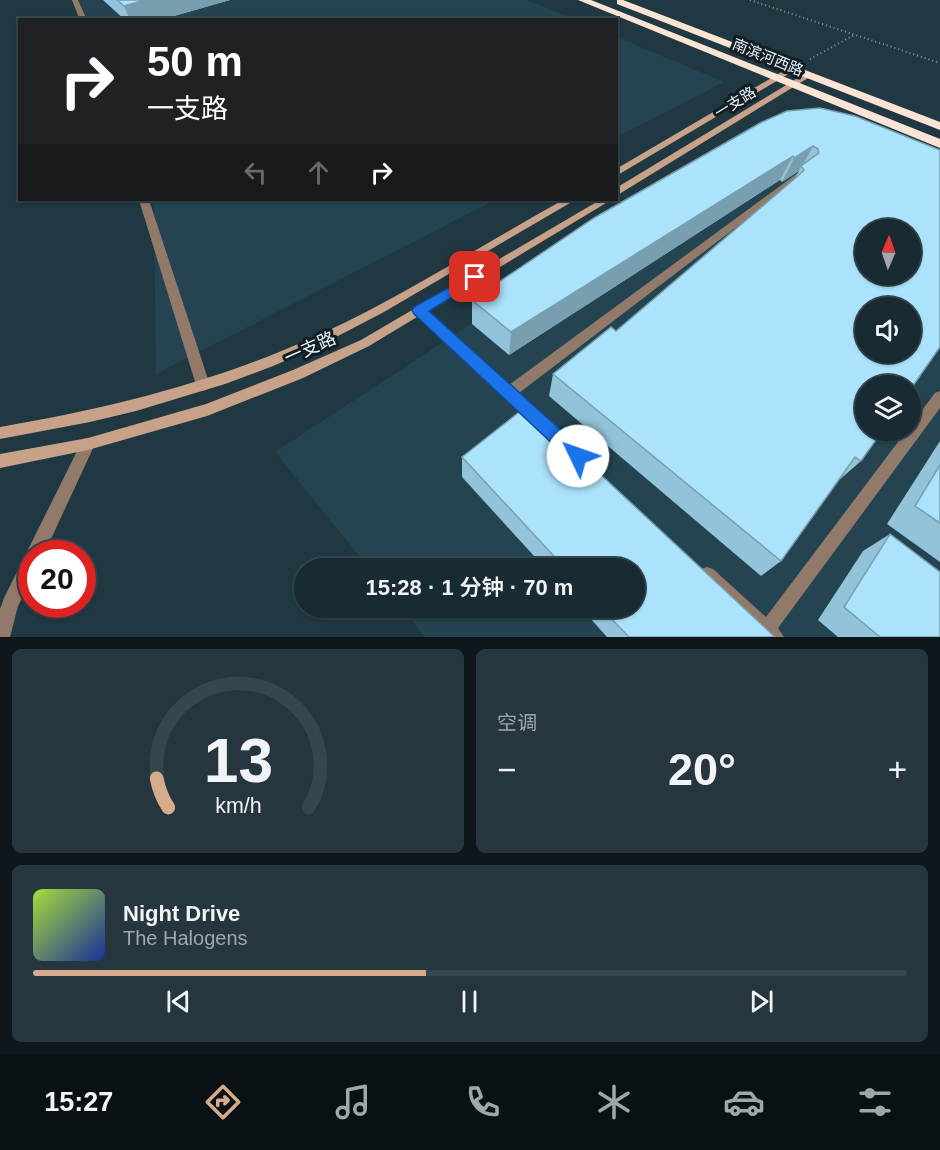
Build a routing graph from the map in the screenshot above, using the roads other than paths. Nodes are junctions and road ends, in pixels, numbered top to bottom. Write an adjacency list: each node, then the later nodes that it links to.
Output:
1 (75, 0): 4 (street)
2 (583, 0): 7 (highway, 南滨河西路)
3 (616, 0): 5 (highway, 南滨河西路)
4 (83, 18)
5 (793, 69): 6 (highway, 南滨河西路); 7 (street, 一支路)
6 (809, 75): 8 (street, 一支路); 9 (highway, 南滨河西路)
7 (777, 78): 8 (highway, 南滨河西路); 11 (street, 一支路)
8 (794, 85): 10 (highway, 南滨河西路); 13 (street, 一支路)
9 (940, 126)
10 (940, 144)
11 (618, 172)
12 (799, 175): 19 (street)
13 (618, 192)
14 (144, 201): 18 (street)
15 (568, 201): 18 (street, 一支路)
16 (604, 201): 17 (street, 一支路)
17 (419, 310): 19 (street); 23 (street, 一支路)
18 (203, 385): 22 (street, 一支路)
19 (509, 393): 21 (street)
20 (940, 397): 28 (street)
21 (544, 425)
22 (0, 433)
23 (88, 444): 24 (street, 一支路); 25 (street)
24 (0, 461)
25 (42, 540)
26 (698, 566): 28 (street)
27 (18, 588): 29 (street)
28 (771, 633)
29 (1, 637)

